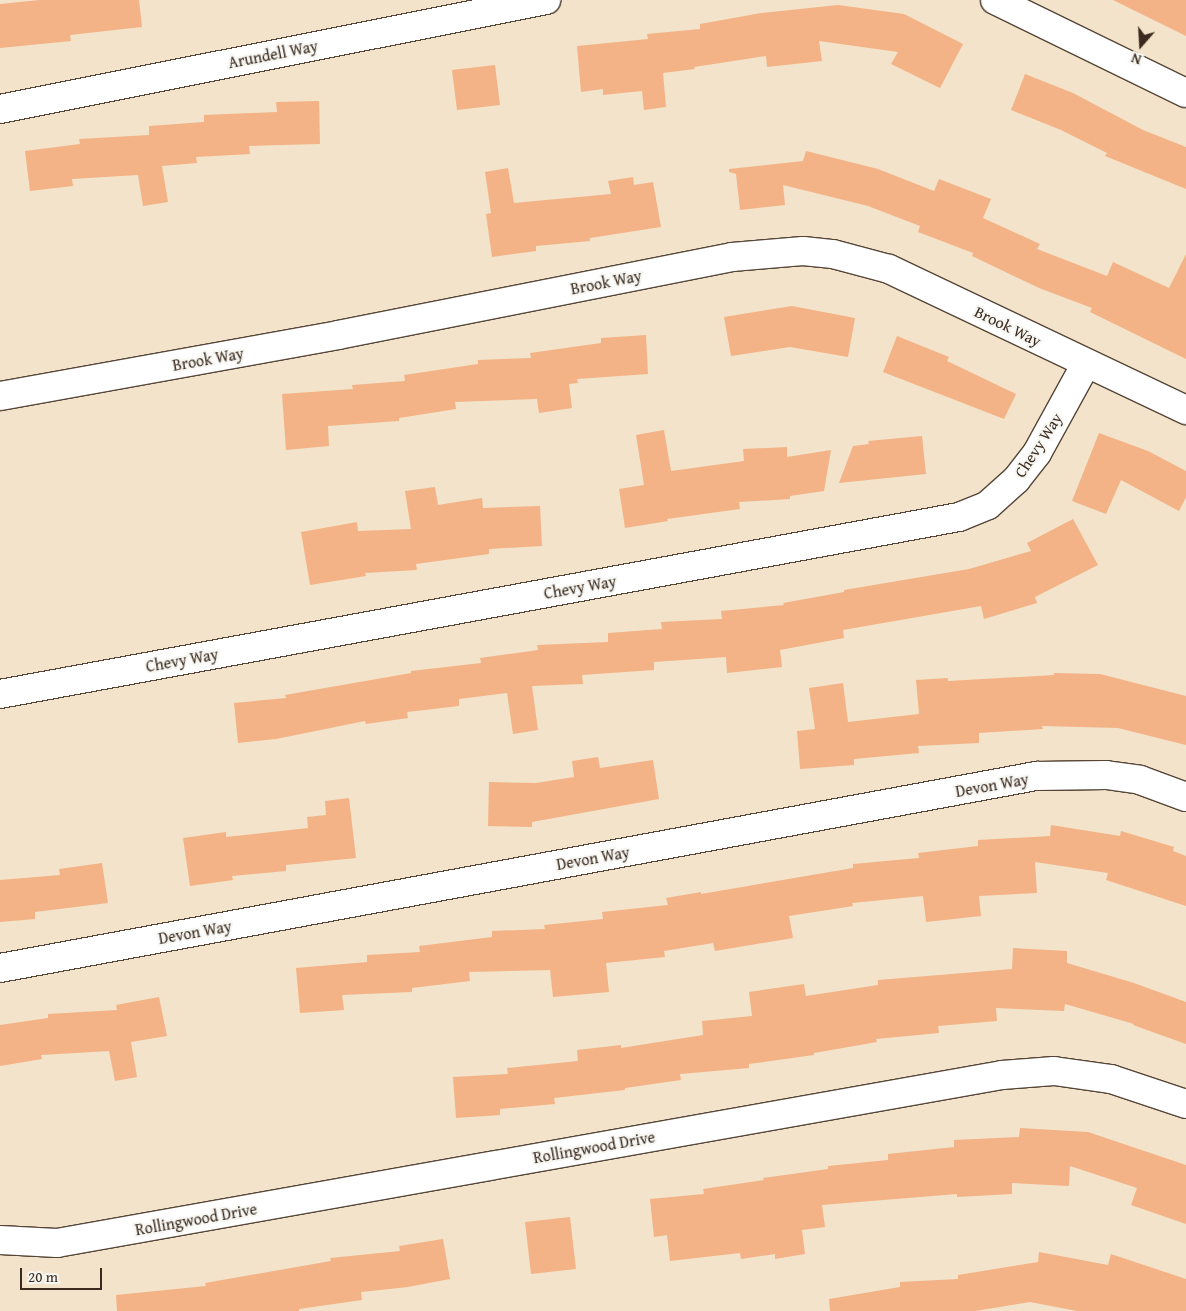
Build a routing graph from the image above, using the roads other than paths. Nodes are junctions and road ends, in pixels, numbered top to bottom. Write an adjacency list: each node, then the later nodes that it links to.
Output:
1 (546, 0): 4 (street, Arundell Way)
2 (996, 0): 3 (street)
3 (1186, 93)
4 (0, 109)
5 (1086, 364): 6 (street, Brook Way); 7 (street, Brook Way); 8 (street, Chevy Way)
6 (0, 396)
7 (1186, 410)
8 (0, 694)
9 (1186, 797): 10 (street, Devon Way)
10 (0, 968)
11 (1186, 1104): 12 (street, Rollingwood Drive)
12 (0, 1240)

